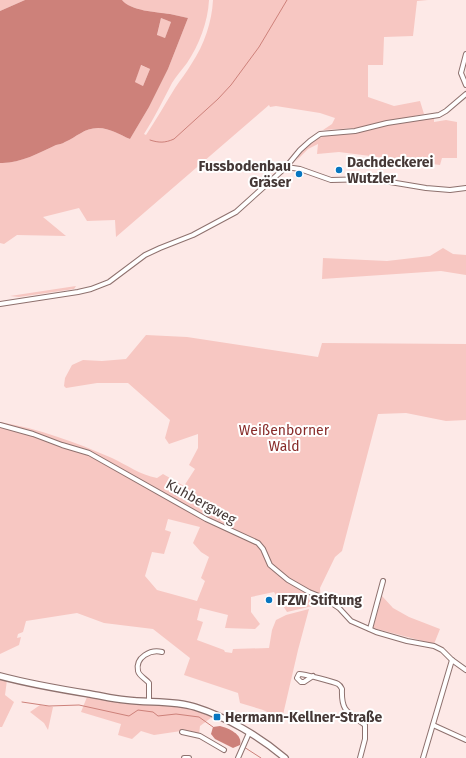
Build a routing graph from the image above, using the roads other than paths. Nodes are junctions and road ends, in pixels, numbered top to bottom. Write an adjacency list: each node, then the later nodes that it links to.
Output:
1 (466, 54): 2 (street)
2 (466, 85)
3 (466, 94): 4 (street)
4 (286, 167): 5 (street); 6 (street)
5 (466, 188)
6 (0, 304)
7 (0, 425): 9 (street, Kuhbergweg)
8 (383, 581): 9 (street)
9 (370, 630): 11 (street, Kuhbergweg)
10 (162, 652): 15 (street)
11 (452, 660): 12 (street, Kuhbergweg); 16 (street)
12 (466, 670)
13 (0, 676): 15 (main road)
14 (313, 676): 25 (street)
15 (149, 702): 18 (main road)
16 (433, 725): 19 (street); 26 (street)
17 (182, 732): 20 (street)
18 (249, 733): 23 (street); 24 (main road)
19 (466, 740)
20 (224, 750)
21 (184, 758): 22 (street)
22 (189, 758)
23 (238, 758)
24 (285, 758)
25 (360, 758)
26 (423, 758)

